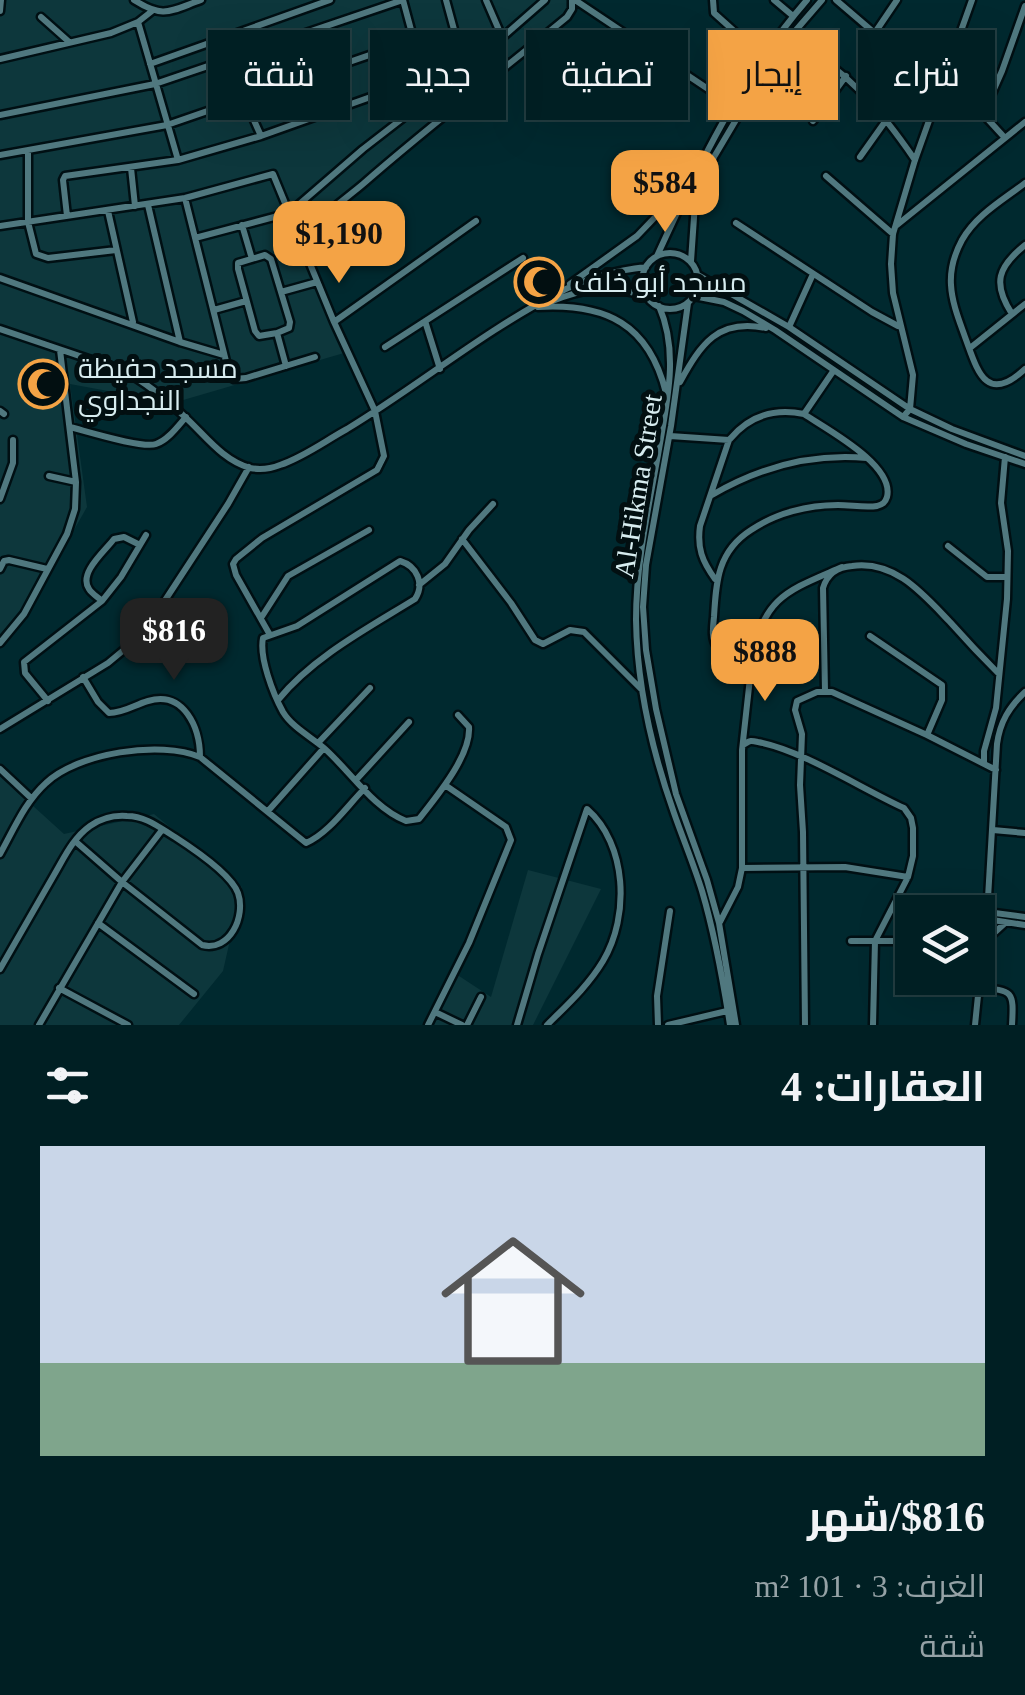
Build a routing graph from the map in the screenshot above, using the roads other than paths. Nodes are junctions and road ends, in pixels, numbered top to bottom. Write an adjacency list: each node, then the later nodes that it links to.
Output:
1 (1, 0): 18 (street)
2 (134, 0): 19 (street)
3 (201, 0): 19 (street)
4 (330, 0): 35 (street)
5 (403, 0): 23 (street); 39 (street)
6 (446, 0): 24 (street)
7 (486, 0): 25 (street)
8 (545, 0): 32 (street)
9 (574, 0): 40 (street); 80 (street)
10 (712, 0): 26 (street)
11 (774, 0): 20 (street)
12 (807, 0): 20 (street)
13 (822, 0): 28 (street)
14 (836, 0): 29 (street)
15 (897, 0): 30 (street)
16 (972, 0): 31 (street)
17 (1025, 6): 38 (street)
18 (0, 11)
19 (152, 12): 22 (street)
20 (793, 16): 27 (street)
21 (41, 17): 33 (street)
22 (138, 22): 33 (street); 35 (street)
23 (410, 30)
24 (454, 30)
25 (499, 30)
26 (733, 30)
27 (783, 30)
28 (796, 30)
29 (870, 30)
30 (877, 30)
31 (961, 30)
32 (506, 34)
33 (70, 42): 34 (street)
34 (0, 59)
35 (150, 64): 39 (street)
36 (838, 70): 37 (street)
37 (846, 76): 41 (street); 53 (street)
38 (995, 83)
39 (155, 84): 44 (street); 55 (street)
40 (708, 89)
41 (858, 89)
42 (370, 97): 56 (street)
43 (208, 111): 55 (street)
44 (0, 115)
45 (254, 120): 56 (street)
46 (400, 120): 71 (street)
47 (724, 120): 61 (street)
48 (735, 120): 86 (street)
49 (885, 120): 60 (street)
50 (887, 120): 63 (street)
51 (929, 120): 63 (street)
52 (988, 120): 57 (street)
53 (813, 121)
54 (1025, 122): 57 (street)
55 (167, 125): 58 (street); 62 (street)
56 (261, 136): 62 (street)
57 (1005, 138): 78 (street)
58 (28, 150): 59 (street); 74 (street)
59 (0, 155)
60 (860, 156)
61 (702, 159): 83 (street); 93 (street)
62 (178, 160): 64 (street)
63 (915, 160): 78 (street)
64 (131, 168): 69 (street); 72 (street)
65 (826, 176): 78 (street)
66 (1025, 183): 113 (street)
67 (185, 198): 68 (street); 71 (street); 79 (street)
68 (148, 205): 69 (street); 111 (street)
69 (136, 206): 70 (street)
70 (108, 211): 72 (street); 82 (street)
71 (289, 212): 76 (street); 80 (street)
72 (67, 216): 74 (street)
73 (476, 221): 104 (street)
74 (28, 222): 77 (street); 82 (street)
75 (736, 223): 88 (street)
76 (242, 225): 79 (street); 85 (street)
77 (0, 226)
78 (894, 230): 106 (street)
79 (195, 238): 100 (street)
80 (302, 245): 91 (street)
81 (1025, 245): 102 (street)
82 (116, 250): 105 (street)
83 (657, 256): 86 (street); 87 (street)
84 (523, 258): 103 (street)
85 (252, 259): 92 (street); 96 (street)
86 (690, 261): 89 (street)
87 (646, 267): 93 (street); 94 (street)
88 (813, 274): 106 (street); 107 (street)
89 (698, 275): 95 (street); 107 (street)
90 (0, 278): 105 (street)
91 (317, 282): 92 (street); 104 (street)
92 (281, 292): 110 (street)
93 (556, 294): 101 (street)
94 (647, 296): 98 (street); 99 (street)
95 (691, 300): 99 (street); 109 (street); 121 (street, Al-Hikma Street)
96 (246, 301): 100 (street); 110 (street)
97 (1025, 304): 102 (street)
98 (537, 306): 101 (street); 122 (street)
99 (658, 306): 122 (street, Al-Hikma Street)
100 (214, 310): 115 (street)
101 (527, 310): 118 (street)
102 (1012, 314): 113 (street)
103 (425, 321): 112 (street); 118 (street)
104 (334, 322): 124 (street)
105 (133, 324): 111 (street)
106 (899, 326): 123 (street)
107 (789, 327): 123 (street)
108 (0, 330): 114 (street)
109 (774, 330): 120 (street); 121 (street)
110 (277, 333): 117 (street)
111 (180, 342): 115 (street)
112 (385, 347)
113 (970, 348): 119 (street)
114 (60, 350): 127 (street); 128 (street)
115 (224, 355): 117 (street)
116 (316, 357): 117 (street)
117 (286, 366)
118 (440, 369): 124 (street)
119 (1025, 369)
120 (834, 370): 125 (street); 126 (street)
121 (677, 387): 129 (street, Al-Hikma Street)
122 (667, 400): 163 (street, Al-Hikma Street)
123 (910, 409): 126 (street); 132 (street)
124 (375, 412): 135 (street); 155 (street)
125 (804, 414): 131 (street); 134 (street)
126 (904, 417): 132 (street)
127 (186, 418): 128 (street); 135 (street)
128 (70, 427): 137 (street)
129 (670, 436): 131 (street); 200 (street, Al-Hikma Street)
130 (13, 440): 139 (street)
131 (729, 440): 138 (street)
132 (1006, 454): 133 (street); 149 (street)
133 (1023, 457)
134 (869, 458): 138 (street); 151 (street)
135 (249, 468): 161 (street)
136 (49, 476): 137 (street)
137 (76, 482): 148 (street)
138 (711, 496): 151 (street)
139 (0, 499)
140 (493, 504): 143 (street)
141 (369, 530): 155 (street)
142 (146, 535): 144 (street)
143 (462, 540): 152 (street); 163 (street)
144 (140, 545): 154 (street); 154 (street)
145 (948, 546): 150 (street)
146 (0, 568): 148 (street)
147 (842, 568): 159 (street); 160 (street); 164 (street)
148 (47, 570): 158 (street)
149 (1007, 577): 150 (street); 153 (street)
150 (992, 578): 153 (street)
151 (716, 580): 159 (street)
152 (420, 585): 156 (street); 166 (street)
153 (1007, 599): 160 (street)
154 (102, 601): 167 (street)
155 (261, 618): 156 (street)
156 (270, 635): 166 (street)
157 (870, 636): 171 (street)
158 (1, 642)
159 (752, 660): 172 (street)
160 (999, 674): 176 (street)
161 (83, 677): 167 (street); 174 (street)
162 (370, 688): 173 (street)
163 (643, 691): 212 (street, Al-Hikma Street)
164 (825, 691): 171 (street); 175 (street)
165 (1025, 692): 178 (street)
166 (278, 700): 173 (street)
167 (48, 701): 170 (street)
168 (458, 714): 180 (street)
169 (409, 722): 179 (street)
170 (0, 729)
171 (926, 734): 176 (street)
172 (743, 745): 175 (street); 190 (street)
173 (321, 746): 179 (street); 183 (street)
174 (200, 756): 182 (street); 183 (street)
175 (801, 758): 189 (street); 191 (street)
176 (984, 763): 178 (street)
177 (0, 768): 182 (street)
178 (996, 770): 185 (street)
179 (356, 780): 181 (street)
180 (445, 785): 181 (street); 213 (street)
181 (365, 788): 183 (street)
182 (31, 798): 188 (street)
183 (268, 812)
184 (162, 830): 187 (street); 192 (street); 192 (street)
185 (993, 830): 186 (street); 193 (street)
186 (1025, 832)
187 (75, 840): 192 (street); 206 (street)
188 (0, 854)
189 (803, 867): 190 (street); 191 (street); 223 (street)
190 (742, 868): 200 (street)
191 (908, 877): 204 (street)
192 (122, 882): 199 (street)
193 (988, 895)
194 (670, 911): 220 (street)
195 (995, 916): 196 (street)
196 (1025, 917)
197 (995, 919): 198 (street)
198 (1006, 922): 201 (street); 202 (street)
199 (98, 923): 207 (street); 209 (street)
200 (720, 923): 222 (street, Al-Hikma Street)
201 (1025, 925)
202 (995, 930)
203 (851, 940): 204 (street)
204 (875, 941): 205 (street); 224 (street)
205 (895, 941)
206 (0, 969)
207 (59, 988): 214 (street); 215 (street)
208 (995, 989): 226 (street)
209 (194, 994)
210 (978, 995): 225 (street)
211 (481, 997): 217 (street)
212 (728, 1011): 221 (street); 222 (street, Al-Hikma Street)
213 (435, 1012): 216 (street); 217 (street)
214 (39, 1025)
215 (128, 1025)
216 (428, 1025)
217 (464, 1025)
218 (517, 1025): 219 (street)
219 (547, 1025)
220 (658, 1025)
221 (668, 1025)
222 (733, 1025)
223 (805, 1025)
224 (873, 1025)
225 (976, 1025)
226 (1012, 1025)

